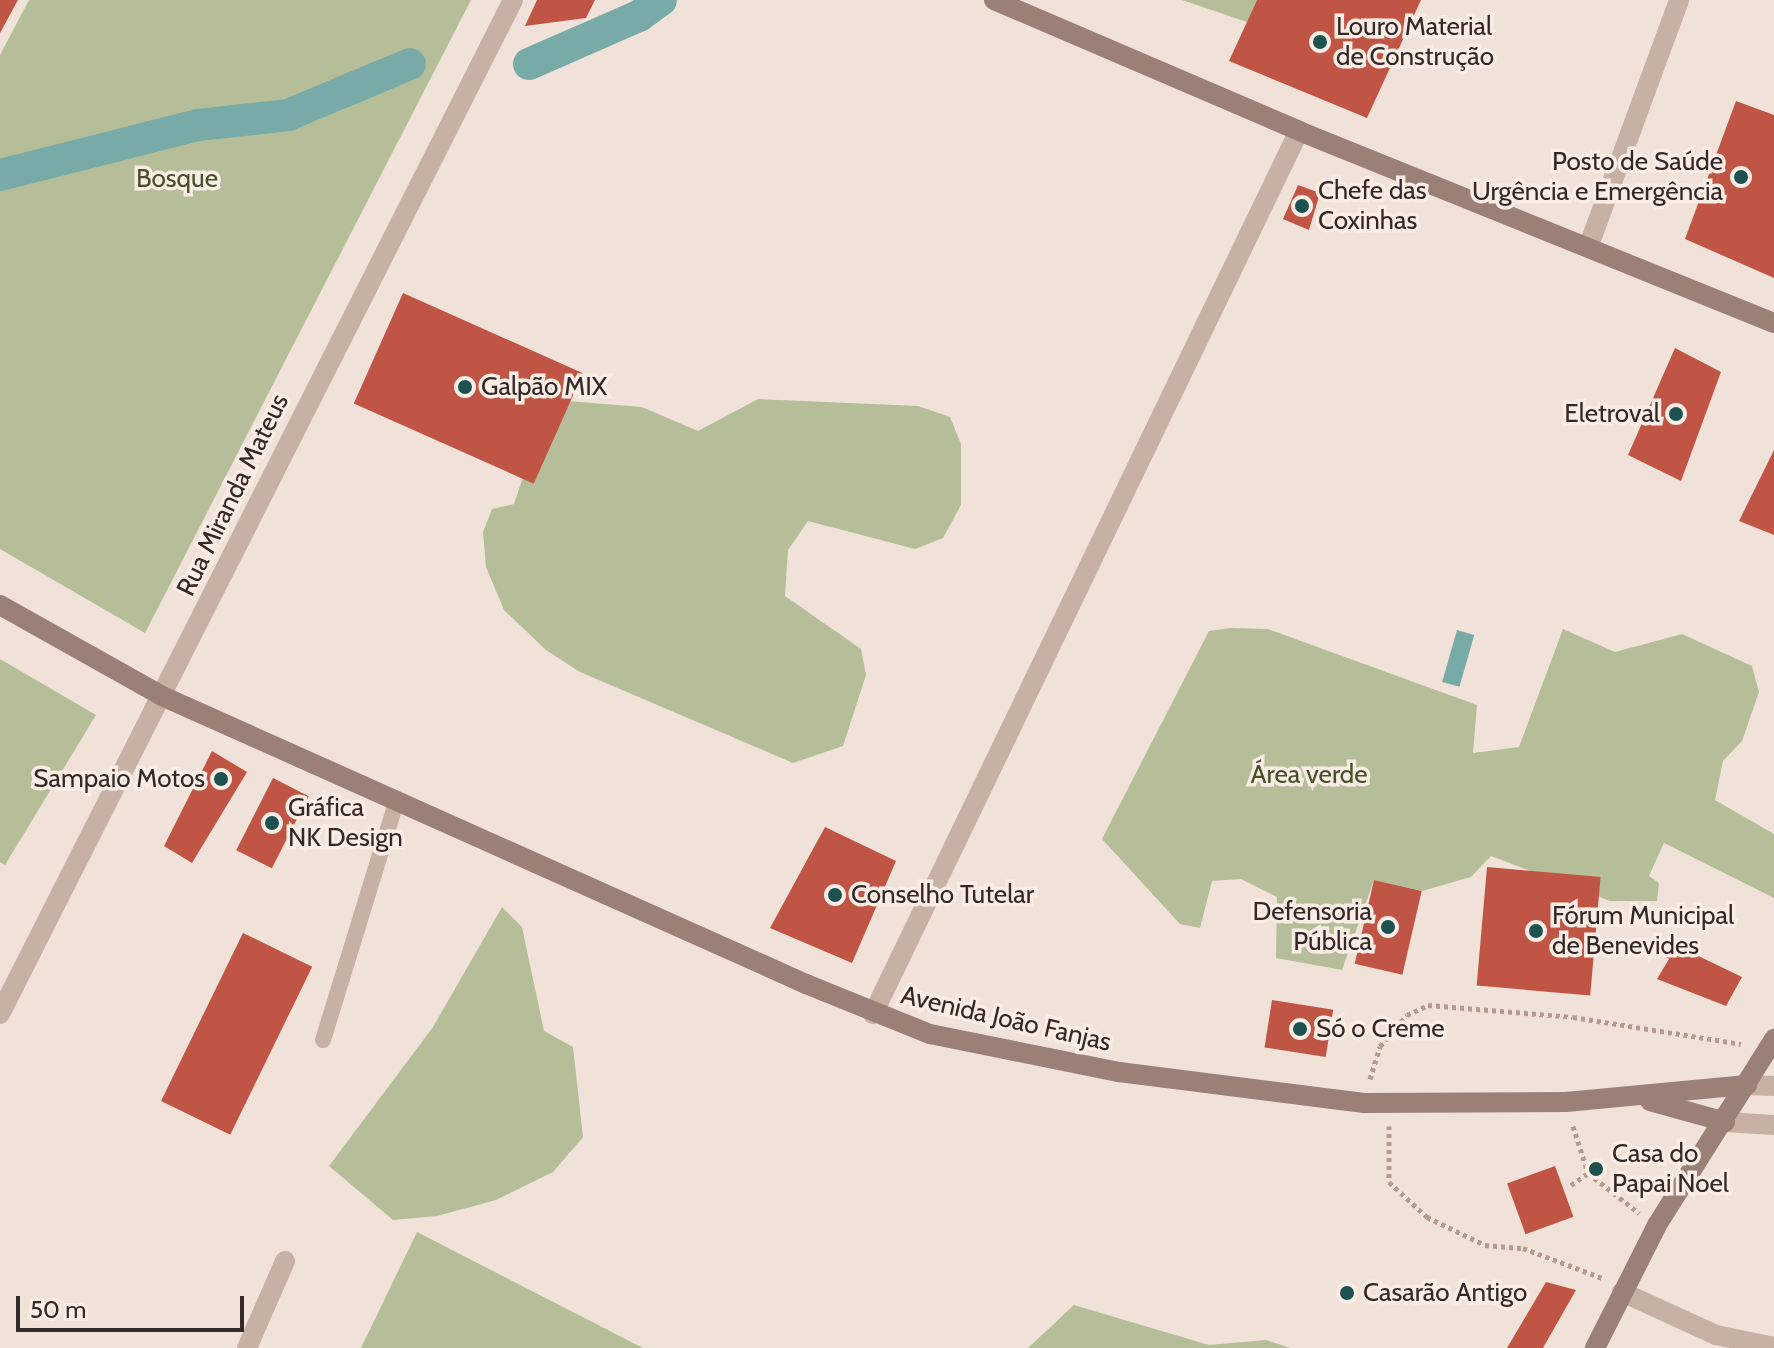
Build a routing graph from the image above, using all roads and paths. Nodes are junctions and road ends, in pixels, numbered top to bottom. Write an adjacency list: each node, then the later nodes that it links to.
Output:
1 (513, 0): 8 (street, Rua Miranda Mateus)
2 (994, 0): 4 (street)
3 (1679, 0): 5 (street)
4 (1299, 131): 5 (street); 11 (street)
5 (1589, 245): 6 (street)
6 (1774, 323)
7 (0, 605): 8 (street)
8 (162, 696): 9 (street, Avenida João Fanjas); 10 (street, Rua Miranda Mateus)
9 (397, 799): 11 (street, Avenida João Fanjas); 12 (lane)
10 (0, 1014)
11 (873, 1014): 18 (street, Avenida João Fanjas)
12 (323, 1040)
13 (1772, 1044): 14 (street); 18 (path)
14 (1747, 1085): 15 (street); 16 (street, Avenida João Fanjas); 20 (street)
15 (1774, 1086)
16 (1642, 1098): 17 (street, Avenida João Fanjas); 20 (street, Avenida João Fanjas)
17 (1566, 1102): 19 (street, Avenida João Fanjas); 22 (path)
18 (1364, 1103): 19 (street, Avenida João Fanjas)
19 (1388, 1103): 26 (path)
20 (1725, 1122): 21 (street); 24 (street)
21 (1774, 1125)
22 (1588, 1173): 23 (path); 24 (path)
23 (1571, 1185)
24 (1657, 1225): 26 (street)
25 (285, 1261): 29 (street)
26 (1622, 1292): 27 (street); 30 (street)
27 (1716, 1335): 28 (street); 31 (street)
28 (1774, 1347)
29 (247, 1348)
30 (1595, 1348)
31 (1737, 1348)

